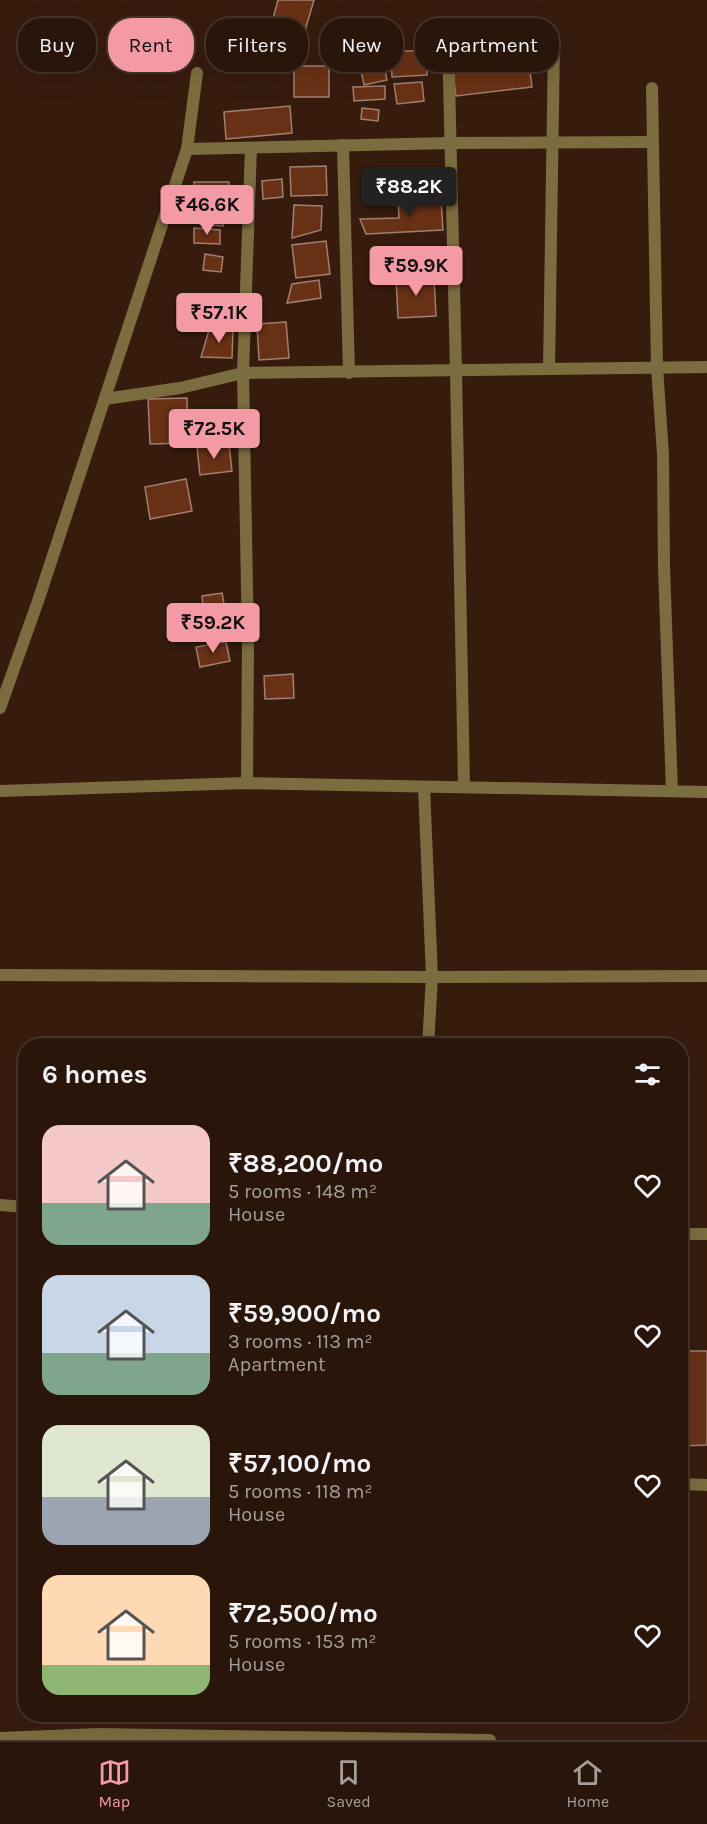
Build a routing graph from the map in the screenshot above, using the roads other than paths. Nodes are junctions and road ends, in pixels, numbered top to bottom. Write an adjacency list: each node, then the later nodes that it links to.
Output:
1 (449, 72): 6 (street)
2 (554, 72): 7 (street)
3 (197, 73): 10 (street)
4 (652, 88): 5 (street)
5 (652, 142): 7 (street); 11 (street)
6 (450, 143): 7 (street); 8 (street); 14 (street)
7 (553, 143): 13 (street)
8 (344, 145): 9 (street); 16 (street)
9 (252, 148): 10 (street); 15 (street)
10 (187, 149): 17 (street)
11 (657, 367): 12 (street); 13 (street); 23 (street)
12 (707, 367)
13 (549, 369): 14 (street)
14 (456, 370): 16 (street); 20 (street)
15 (243, 373): 16 (street); 17 (street); 19 (street)
16 (349, 373)
17 (105, 399): 18 (street)
18 (0, 708)
19 (247, 783): 21 (street); 22 (street)
20 (464, 786): 21 (street); 23 (street)
21 (424, 787): 27 (street)
22 (0, 791)
23 (672, 791): 24 (street)
24 (707, 792)
25 (0, 975): 27 (street)
26 (707, 976): 27 (street)
27 (432, 977): 28 (street)
28 (428, 1038)
29 (0, 1205): 30 (street)
30 (18, 1206)
31 (688, 1234): 32 (street)
32 (707, 1234)
33 (688, 1484): 34 (street)
34 (707, 1485)
35 (0, 1738): 36 (street)
36 (19, 1739): 37 (street)
37 (490, 1740)

